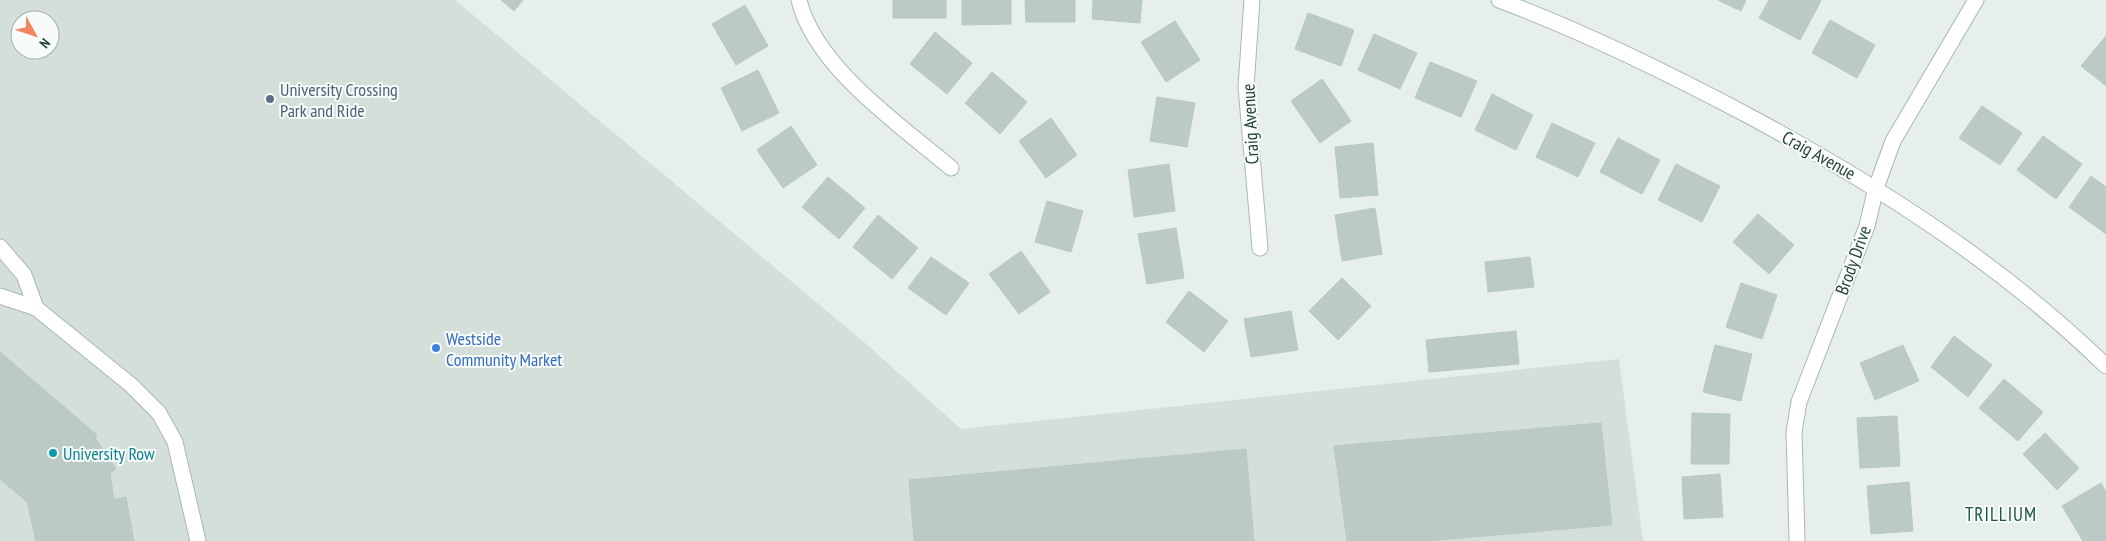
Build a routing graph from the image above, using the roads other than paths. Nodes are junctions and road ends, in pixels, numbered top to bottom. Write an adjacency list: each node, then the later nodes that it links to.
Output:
1 (799, 0): 5 (street)
2 (1252, 0): 8 (street, Craig Avenue)
3 (1499, 0): 6 (street, Craig Avenue)
4 (1976, 0): 6 (street, Brody Drive)
5 (951, 168)
6 (1876, 188): 11 (street, Craig Avenue); 12 (street, Brody Drive)
7 (0, 247): 10 (street)
8 (1260, 248)
9 (0, 296): 10 (street)
10 (36, 308): 13 (street)
11 (2106, 366)
12 (1797, 539)
13 (198, 541)

